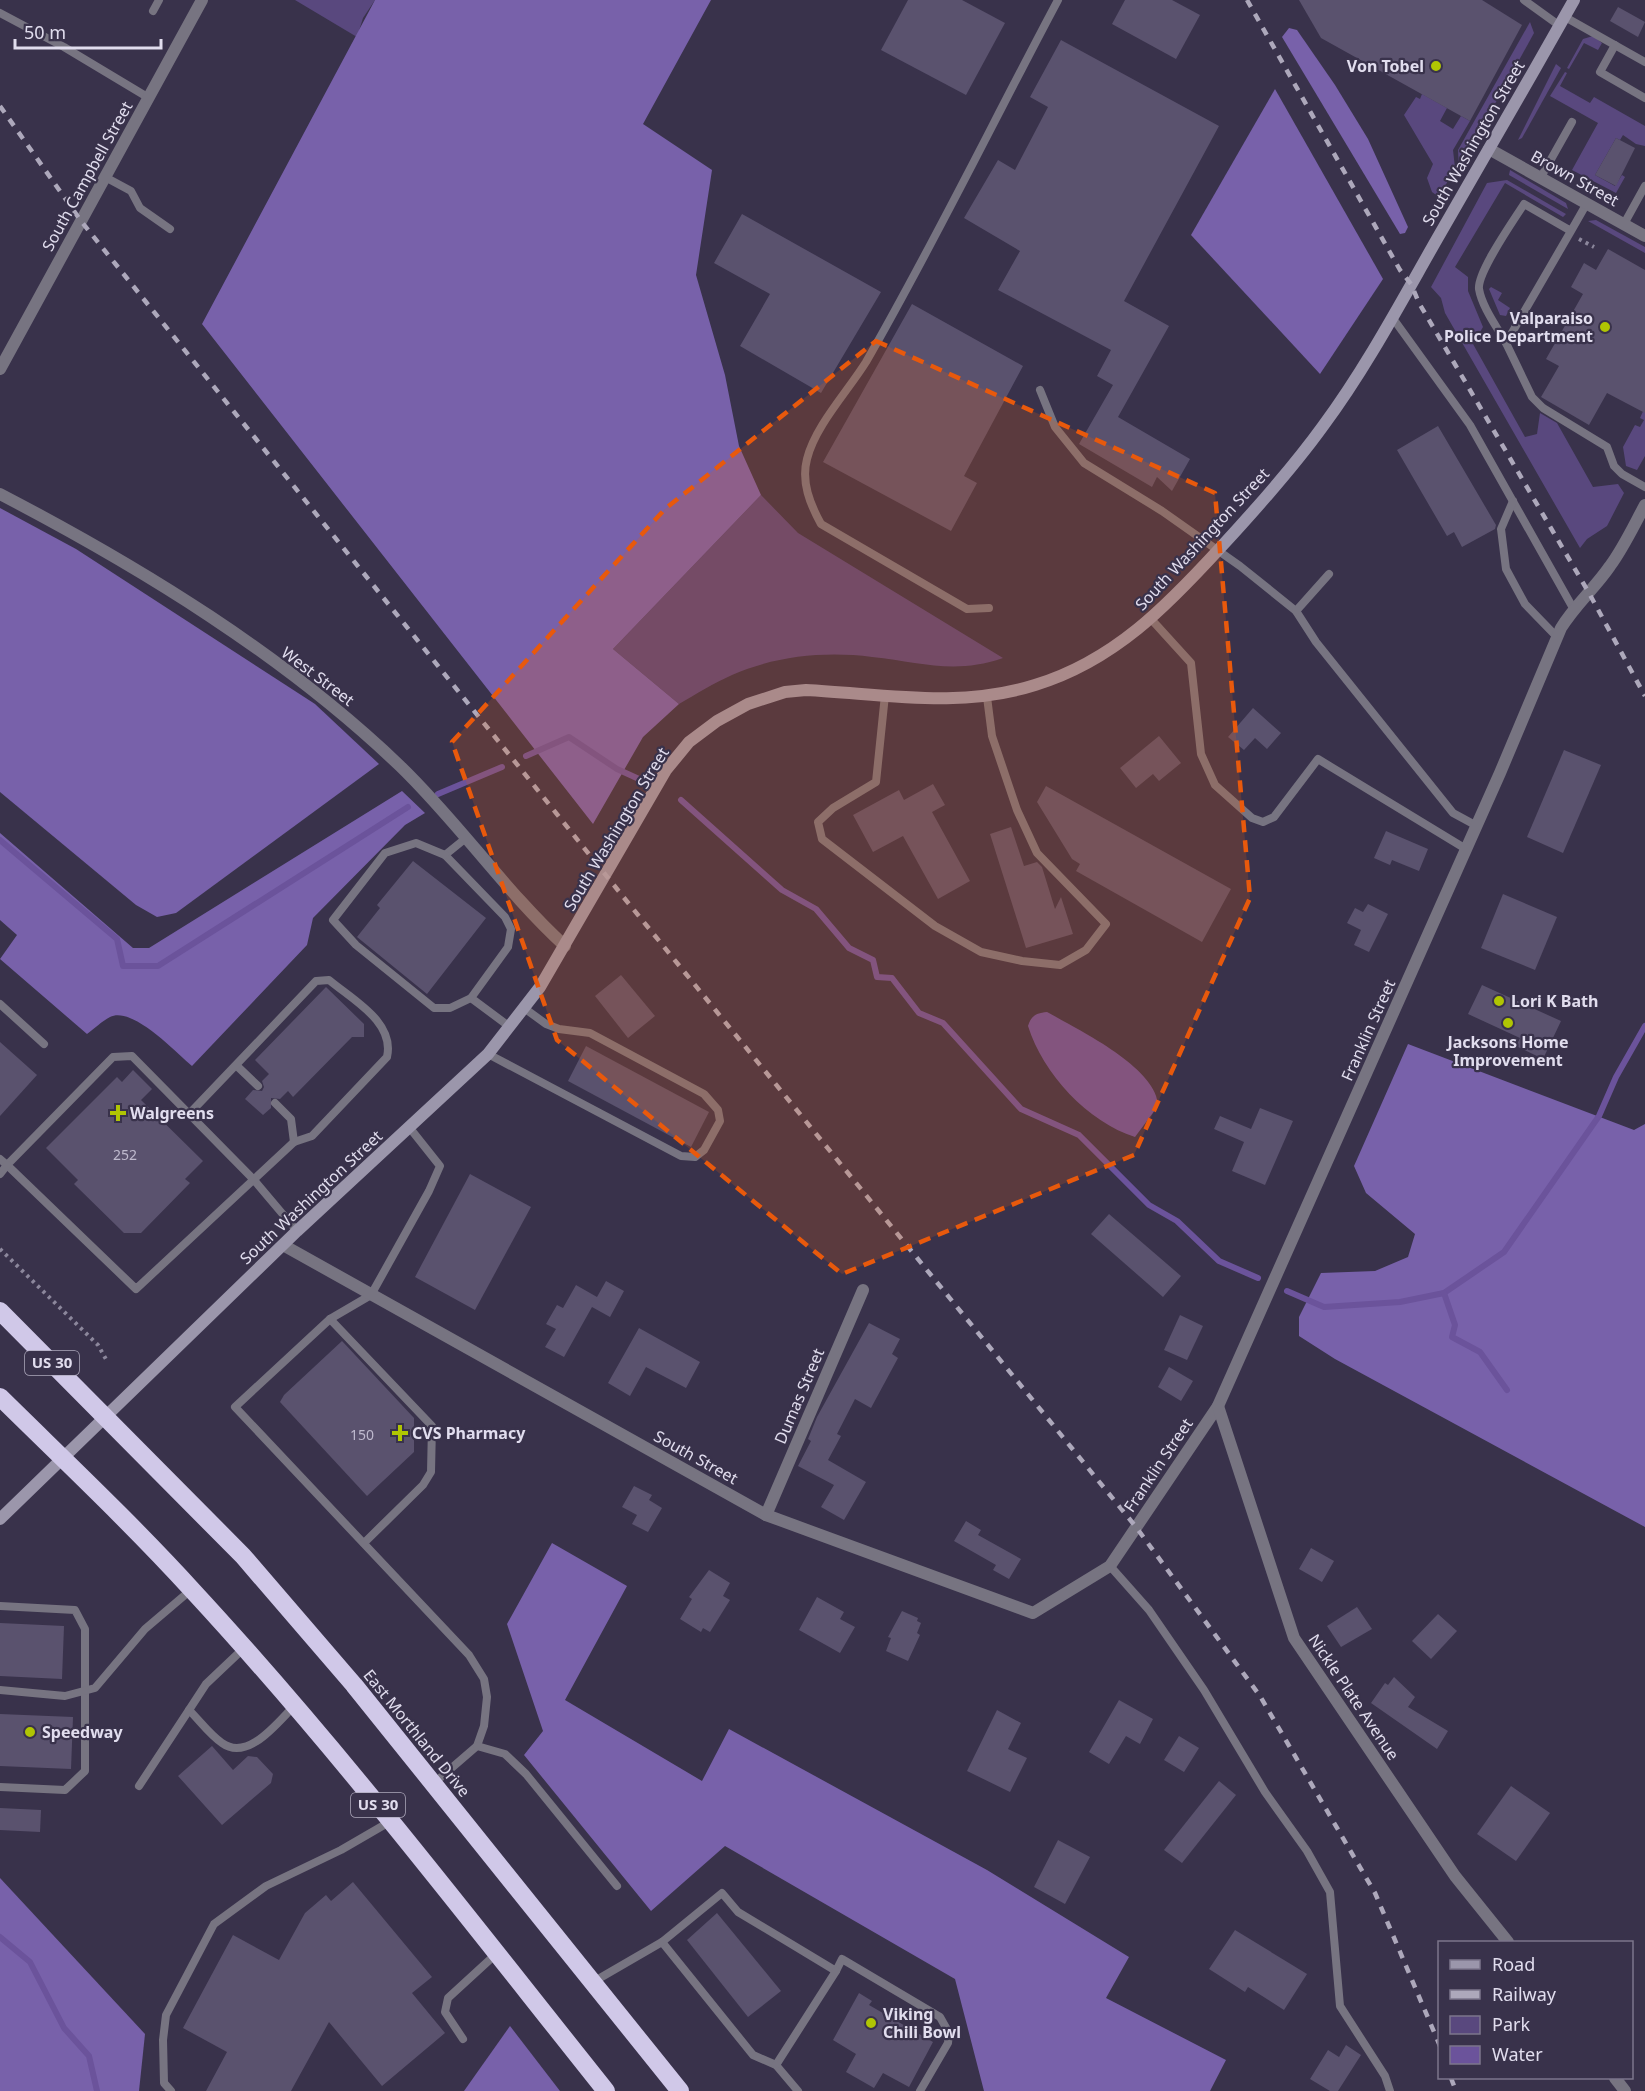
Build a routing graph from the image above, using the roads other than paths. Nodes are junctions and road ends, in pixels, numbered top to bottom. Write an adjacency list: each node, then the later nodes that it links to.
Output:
1 (159, 0): 6 (lane)
2 (202, 0): 11 (street, South Campbell Street)
3 (1058, 0): 33 (lane)
4 (1524, 0): 8 (lane)
5 (1574, 0): 8 (main road, South Washington Street)
6 (153, 11)
7 (0, 13): 11 (lane)
8 (1562, 21): 9 (lane); 14 (main road, South Washington Street)
9 (1615, 45): 10 (lane); 12 (lane)
10 (1645, 62)
11 (148, 98): 15 (street, South Campbell Street)
12 (1645, 98)
13 (1572, 122): 16 (lane)
14 (1489, 149): 16 (street, Brown Street); 23 (main road, South Washington Street)
15 (105, 177): 20 (lane); 25 (street, South Campbell Street)
16 (1541, 177): 18 (street, Brown Street)
17 (1644, 190): 19 (lane)
18 (1587, 203): 19 (street, Brown Street); 21 (lane)
19 (1624, 224): 22 (street, Brown Street)
20 (170, 229)
21 (1571, 231): 24 (lane); 24 (lane)
22 (1645, 236)
23 (1392, 317): 29 (lane); 31 (main road, South Washington Street)
24 (1506, 343): 27 (lane)
25 (0, 369)
26 (1040, 390): 31 (lane)
27 (1645, 487)
28 (0, 494): 41 (street, West Street)
29 (1513, 501): 34 (lane); 37 (lane)
30 (1645, 505): 34 (street, Franklin Street)
31 (1218, 550): 35 (lane); 36 (main road, South Washington Street)
32 (1329, 574): 35 (lane)
33 (989, 608)
34 (1573, 608): 37 (street, Franklin Street)
35 (1296, 610): 40 (lane)
36 (1151, 619): 39 (main road, South Washington Street); 42 (lane)
37 (1557, 637): 40 (street, Franklin Street)
38 (885, 695): 39 (main road, South Washington Street); 39 (lane); 44 (main road, South Washington Street)
39 (987, 697)
40 (1477, 826): 42 (street, Franklin Street)
41 (466, 838): 43 (lane); 44 (street, West Street)
42 (1466, 849): 67 (street, Franklin Street)
43 (444, 855): 45 (lane); 45 (lane)
44 (565, 946): 47 (main road, South Washington Street)
45 (471, 998): 48 (lane)
46 (0, 1004): 49 (lane)
47 (524, 1008): 48 (main road, South Washington Street); 50 (lane)
48 (510, 1027): 50 (main road, South Washington Street)
49 (44, 1044)
50 (488, 1054): 55 (main road, South Washington Street)
51 (237, 1066): 52 (lane); 54 (lane); 56 (lane)
52 (258, 1086)
53 (275, 1103): 56 (lane)
54 (189, 1114): 57 (lane); 59 (lane)
55 (409, 1127): 60 (main road, South Washington Street); 63 (lane)
56 (294, 1142): 59 (lane)
57 (4, 1162): 58 (lane); 59 (lane)
58 (0, 1174)
59 (254, 1180): 60 (lane)
60 (297, 1231): 61 (main road, South Washington Street)
61 (283, 1245): 63 (street, South Street); 68 (main road, South Washington Street)
62 (863, 1290): 70 (street, Dumas Street)
63 (371, 1295): 65 (lane); 70 (street, South Street)
64 (0, 1311): 68 (highway, US 30)
65 (330, 1319): 72 (lane); 72 (lane)
66 (0, 1397): 69 (highway, US 30)
67 (1218, 1406): 73 (street, Franklin Street); 87 (street, Nickle Plate Avenue)
68 (104, 1416): 69 (main road, South Washington Street); 82 (highway, East Morthland Drive / US 30)
69 (62, 1458): 71 (main road, South Washington Street); 74 (highway, US 30)
70 (766, 1515): 73 (street, South Street)
71 (0, 1519)
72 (363, 1543): 81 (lane)
73 (1110, 1566): 100 (lane)
74 (192, 1589): 76 (highway, US 30); 78 (lane)
75 (0, 1606): 78 (lane)
76 (244, 1648): 79 (highway, US 30); 80 (lane)
77 (0, 1690): 78 (lane)
78 (85, 1690): 84 (lane)
79 (294, 1706): 80 (lane); 85 (highway, US 30)
80 (189, 1710): 83 (lane)
81 (477, 1746): 82 (lane); 86 (lane)
82 (433, 1784): 91 (highway, East Morthland Drive / US 30)
83 (139, 1786)
84 (0, 1787)
85 (391, 1821): 89 (highway, US 30); 95 (lane)
86 (616, 1886)
87 (1507, 1941)
88 (662, 1942): 90 (lane); 91 (lane); 93 (lane)
89 (496, 1954): 92 (lane); 96 (highway, US 30)
90 (836, 1971): 93 (lane); 99 (lane)
91 (593, 1983): 97 (highway, East Morthland Drive / US 30)
92 (463, 2039)
93 (776, 2065): 98 (lane)
94 (1616, 2079): 101 (street)
95 (171, 2091)
96 (606, 2091)
97 (680, 2091)
98 (798, 2091)
99 (920, 2091)
100 (1390, 2091)
101 (1626, 2091)

